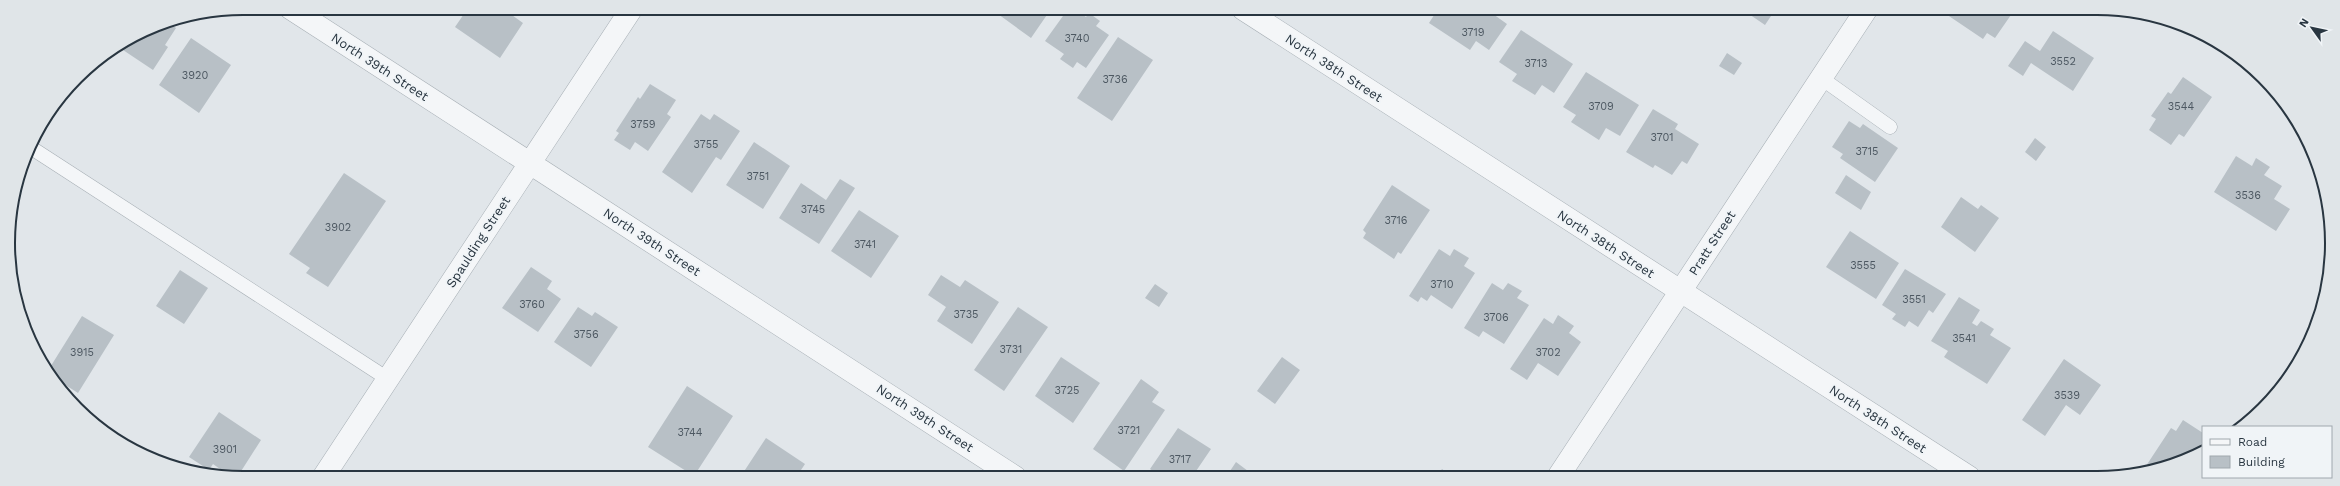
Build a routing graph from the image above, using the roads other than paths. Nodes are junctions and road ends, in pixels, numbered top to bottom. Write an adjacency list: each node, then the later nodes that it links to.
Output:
1 (301, 15): 8 (street, North 39th Street)
2 (627, 15): 8 (street, Spaulding Street)
3 (1252, 15): 9 (street, North 38th Street)
4 (1863, 15): 5 (street, Pratt Street)
5 (1821, 78): 6 (lane); 9 (street, Pratt Street)
6 (1890, 127)
7 (35, 150): 10 (lane)
8 (530, 164): 10 (street, Spaulding Street); 12 (street, North 39th Street)
9 (1680, 292): 13 (street, Pratt Street); 14 (street, North 38th Street)
10 (388, 379): 11 (street, Spaulding Street)
11 (327, 471)
12 (1006, 471)
13 (1562, 471)
14 (1960, 471)

